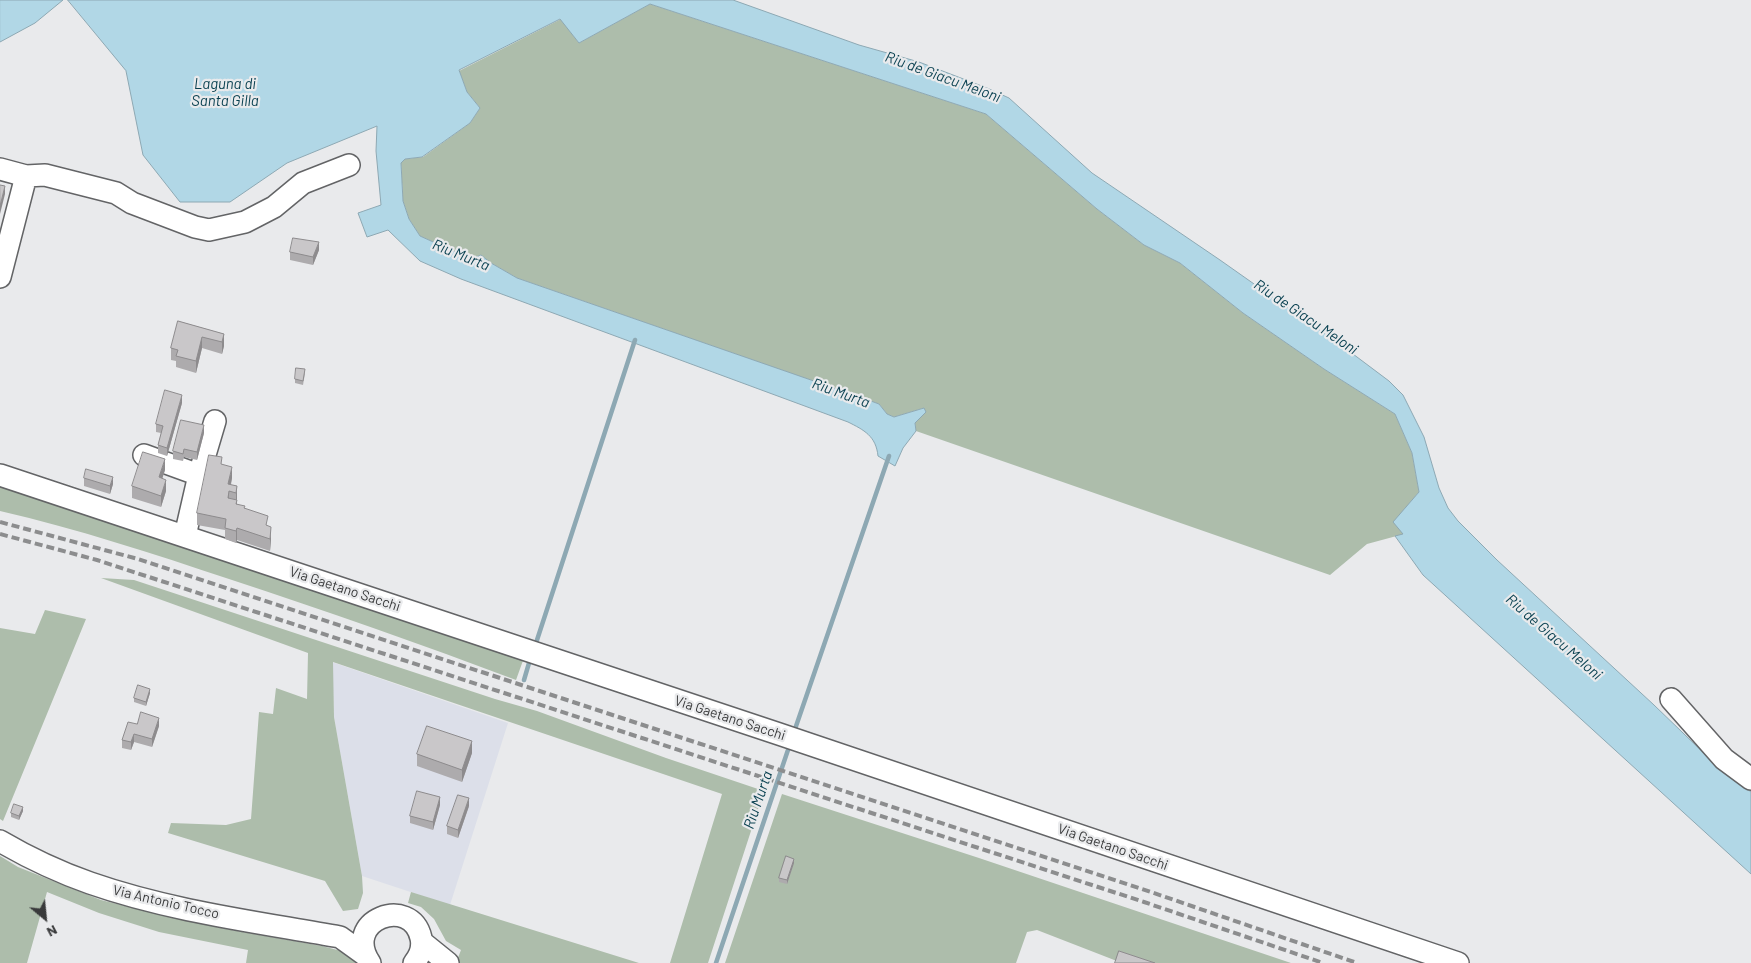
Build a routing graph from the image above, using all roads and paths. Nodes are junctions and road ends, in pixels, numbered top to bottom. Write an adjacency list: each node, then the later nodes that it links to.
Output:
1 (349, 165): 3 (street)
2 (0, 168): 3 (street)
3 (26, 176): 4 (street)
4 (0, 277)
5 (215, 421): 8 (street)
6 (144, 455): 8 (street)
7 (0, 475): 9 (street, Via Gaetano Sacchi)
8 (199, 476): 9 (street)
9 (185, 536): 19 (street, Via Gaetano Sacchi)
10 (1671, 699): 11 (street)
11 (1751, 779)
12 (0, 842): 14 (street, Via Antonio Tocco)
13 (366, 930): 14 (street, Via Antonio Tocco); 15 (street); 16 (street)
14 (340, 937): 16 (street, Via Antonio Tocco)
15 (422, 942): 17 (street); 18 (street)
16 (368, 959)
17 (414, 963)
18 (448, 963)
19 (1458, 963)

